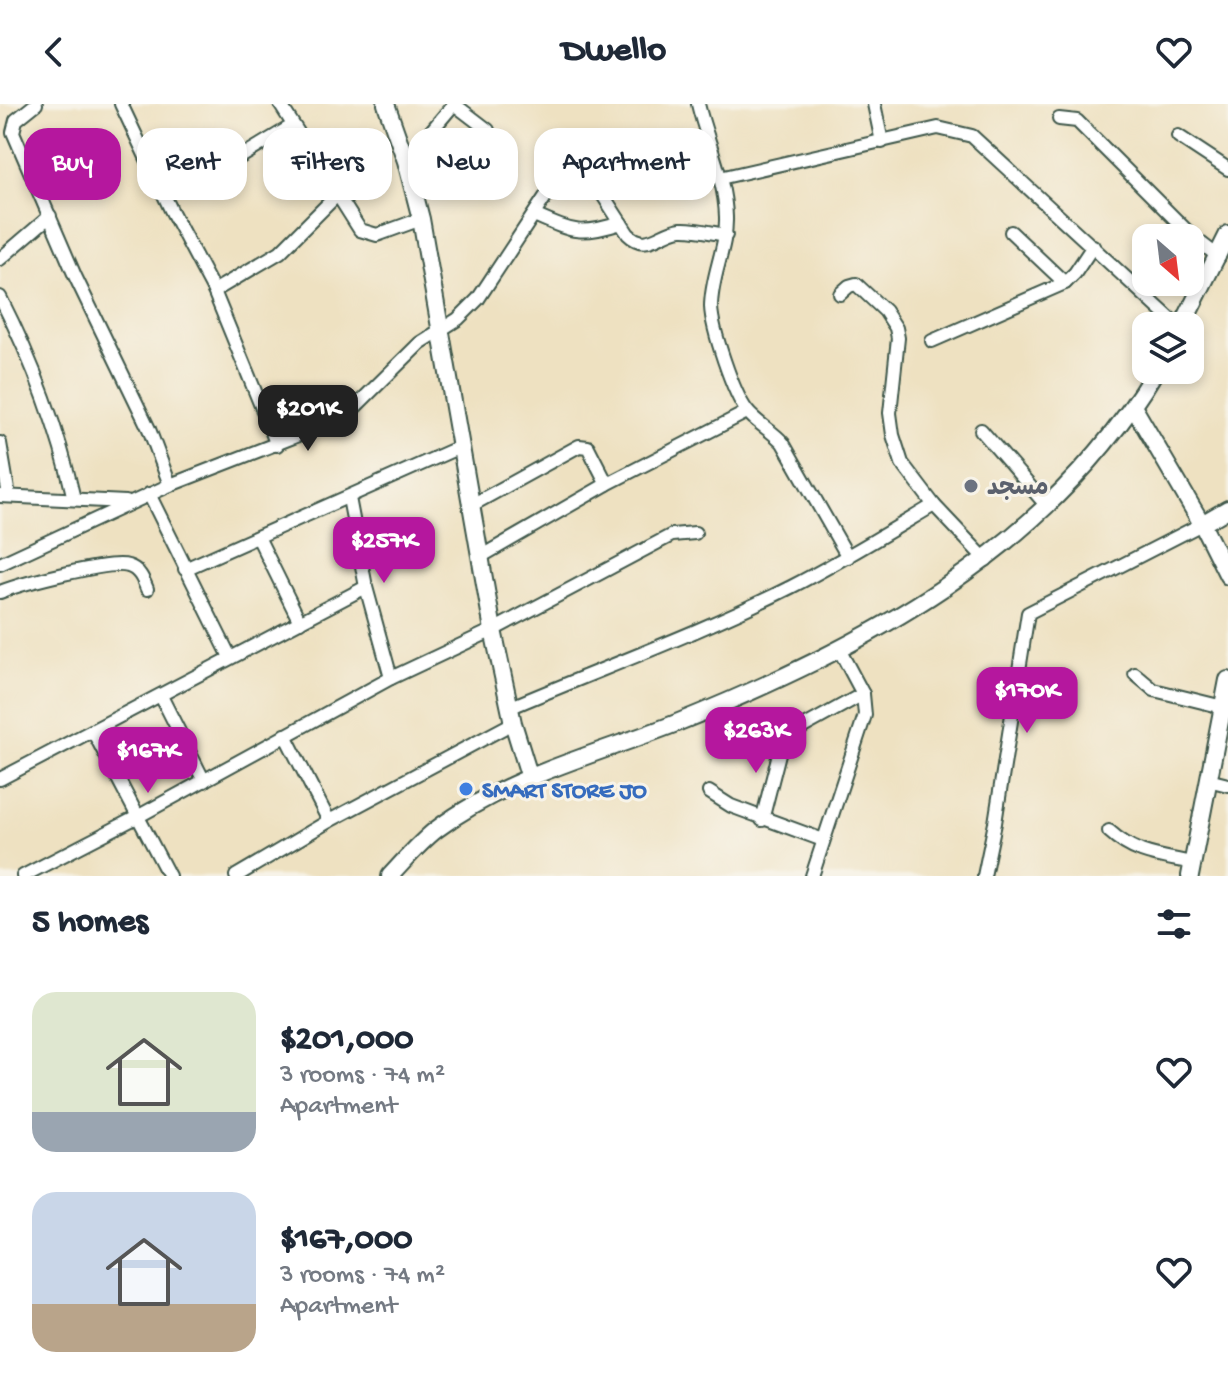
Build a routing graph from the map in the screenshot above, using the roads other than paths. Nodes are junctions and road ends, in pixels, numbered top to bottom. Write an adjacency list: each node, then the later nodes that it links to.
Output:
1 (36, 104): 24 (street)
2 (280, 104): 9 (street)
3 (386, 104): 15 (street)
4 (454, 104): 10 (street); 15 (street)
5 (698, 104): 11 (street)
6 (874, 104): 13 (street)
7 (125, 105): 34 (street)
8 (1059, 119): 31 (street)
9 (292, 126): 14 (street)
10 (485, 128)
11 (705, 128)
12 (1178, 136): 17 (street)
13 (882, 142): 18 (street); 30 (street)
14 (247, 153)
15 (406, 161): 25 (street)
16 (716, 166): 18 (street)
17 (1228, 169)
18 (720, 178): 29 (street)
19 (332, 200): 34 (street)
20 (340, 200): 25 (street)
21 (544, 200): 23 (street)
22 (606, 200): 26 (street)
23 (534, 215): 26 (street); 39 (street)
24 (50, 216): 32 (street); 49 (street)
25 (421, 219): 39 (street)
26 (621, 223): 29 (street)
27 (1011, 232): 33 (street)
28 (1228, 234): 31 (street)
29 (726, 235): 43 (street)
30 (1093, 246): 33 (street); 37 (street)
31 (1219, 257): 38 (street)
32 (0, 259)
33 (1065, 283): 40 (street)
34 (214, 291): 46 (street)
35 (840, 294): 55 (street)
36 (0, 297): 53 (street)
37 (1165, 312)
38 (1188, 312)
39 (442, 328): 46 (street); 47 (street)
40 (932, 341)
41 (1148, 384): 42 (street)
42 (1134, 408): 57 (street); 59 (street)
43 (747, 412): 48 (street); 63 (street)
44 (981, 430): 57 (street)
45 (0, 443): 51 (street)
46 (277, 445): 49 (street)
47 (462, 446): 52 (street); 56 (street)
48 (607, 484): 56 (street); 62 (street)
49 (170, 485): 50 (street)
50 (149, 494): 54 (street); 66 (street)
51 (4, 496): 53 (street)
52 (349, 498): 61 (street); 68 (street)
53 (74, 499): 54 (street)
54 (129, 503): 65 (street)
55 (934, 505): 63 (street); 64 (street)
56 (470, 506): 62 (street)
57 (1047, 506): 64 (street)
58 (1228, 509): 59 (street)
59 (1202, 524): 67 (street); 103 (street)
60 (695, 533): 72 (street)
61 (258, 537): 66 (street); 71 (street)
62 (480, 557): 72 (street)
63 (848, 557): 81 (street)
64 (986, 560): 73 (street)
65 (0, 564)
66 (185, 569): 74 (street)
67 (1228, 576)
68 (366, 587): 71 (street); 76 (street)
69 (147, 589): 70 (street)
70 (0, 592)
71 (300, 622): 74 (street)
72 (493, 630): 76 (street); 81 (street)
73 (840, 651): 78 (street); 86 (street)
74 (230, 657): 79 (street)
75 (1135, 674): 80 (street)
76 (391, 678): 83 (street)
77 (1228, 680): 80 (street)
78 (863, 694): 84 (street); 96 (street)
79 (161, 696): 82 (street); 89 (street)
80 (1223, 707): 88 (street)
81 (511, 715): 86 (street); 94 (street)
82 (93, 731): 87 (street); 92 (street)
83 (285, 735): 89 (street); 94 (street)
84 (783, 738): 85 (street); 93 (street)
85 (765, 748)
86 (530, 778): 101 (street)
87 (0, 779)
88 (1208, 780): 90 (street); 97 (street)
89 (204, 781): 92 (street)
90 (1228, 785)
91 (709, 792): 93 (street)
92 (139, 816): 98 (street); 99 (street)
93 (762, 820): 96 (street)
94 (329, 821): 100 (street)
95 (1109, 831): 97 (street)
96 (823, 840): 102 (street)
97 (1192, 869)
98 (23, 876)
99 (169, 876)
100 (236, 876)
101 (390, 876)
102 (812, 876)
103 (984, 876)

